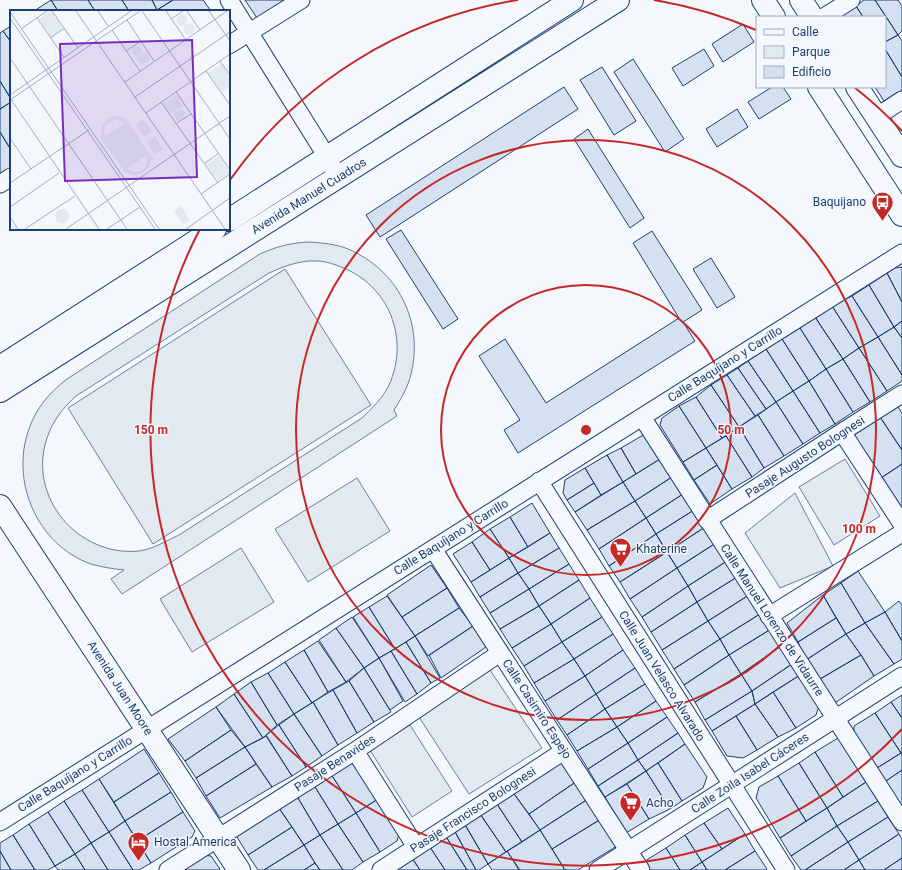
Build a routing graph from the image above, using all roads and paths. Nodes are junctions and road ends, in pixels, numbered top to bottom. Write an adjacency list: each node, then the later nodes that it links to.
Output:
1 (228, 0): 11 (street)
2 (301, 0): 11 (street)
3 (572, 0): 18 (street, Avenida Manuel Cuadros)
4 (618, 0): 20 (street, Avenida Manuel Cuadros)
5 (763, 0): 8 (street)
6 (801, 0): 9 (street)
7 (851, 0): 10 (street)
8 (773, 16)
9 (811, 16)
10 (826, 16)
11 (249, 33): 12 (street); 18 (street)
12 (230, 44)
13 (820, 88): 22 (street)
14 (858, 88): 16 (street)
15 (902, 100): 16 (street)
16 (876, 117): 17 (street)
17 (902, 156)
18 (327, 157): 20 (street); 23 (street, Avenida Manuel Cuadros)
19 (10, 178): 21 (street)
20 (338, 178): 27 (street, Avenida Manuel Cuadros)
21 (0, 184)
22 (902, 215)
23 (230, 219)
24 (213, 230): 26 (street)
25 (902, 253): 29 (street, Calle Baquíjano y Carrillo)
26 (0, 368)
27 (0, 392)
28 (902, 394): 30 (street, Pasaje Augusto Bolognesi)
29 (642, 417): 31 (street, Calle Baquíjano y Carrillo); 33 (street, Calle Manuel Lorenzo de Vidaurre)
30 (842, 432): 33 (street, Pasaje Augusto Bolognesi); 34 (street)
31 (539, 482): 36 (street, Calle Baquíjano y Carrillo); 44 (street, Calle Juan Velasco Alvarado)
32 (0, 506): 41 (street, Avenida Juan Moore)
33 (707, 520): 37 (street, Calle Manuel Lorenzo de Vidaurre)
34 (902, 524)
35 (902, 533): 37 (street)
36 (433, 549): 38 (street, Calle Casimiro Espejo); 41 (street, Calle Baquíjano y Carrillo)
37 (769, 616): 40 (street, Calle Manuel Lorenzo de Vidaurre)
38 (500, 653): 42 (street, Pasaje Benavides); 43 (street, Calle Casimiro Espejo)
39 (902, 676): 40 (street, Calle Zoila Isabel Cáceres)
40 (835, 718): 44 (street, Calle Zoila Isabel Cáceres); 46 (street, Calle Manuel Lorenzo de Vidaurre)
41 (147, 729): 45 (street, Calle Baquíjano y Carrillo); 47 (street, Avenida Juan Moore)
42 (355, 751): 47 (street, Pasaje Benavides); 48 (street)
43 (564, 751): 48 (street, Pasaje Francisco Bolognesi); 49 (street, Calle Casimiro Espejo)
44 (732, 785): 49 (street, Calle Zoila Isabel Cáceres); 55 (street, Calle Juan Velasco Alvarado)
45 (0, 822)
46 (902, 822)
47 (218, 837): 50 (street, Pasaje Benavides); 51 (street, Avenida Juan Moore)
48 (416, 847): 52 (street, Pasaje Francisco Bolognesi)
49 (628, 850): 53 (street, Calle Zoila Isabel Cáceres); 54 (street, Calle Casimiro Espejo)
50 (168, 870)
51 (239, 870)
52 (381, 870)
53 (598, 870)
54 (641, 870)
55 (786, 870)

